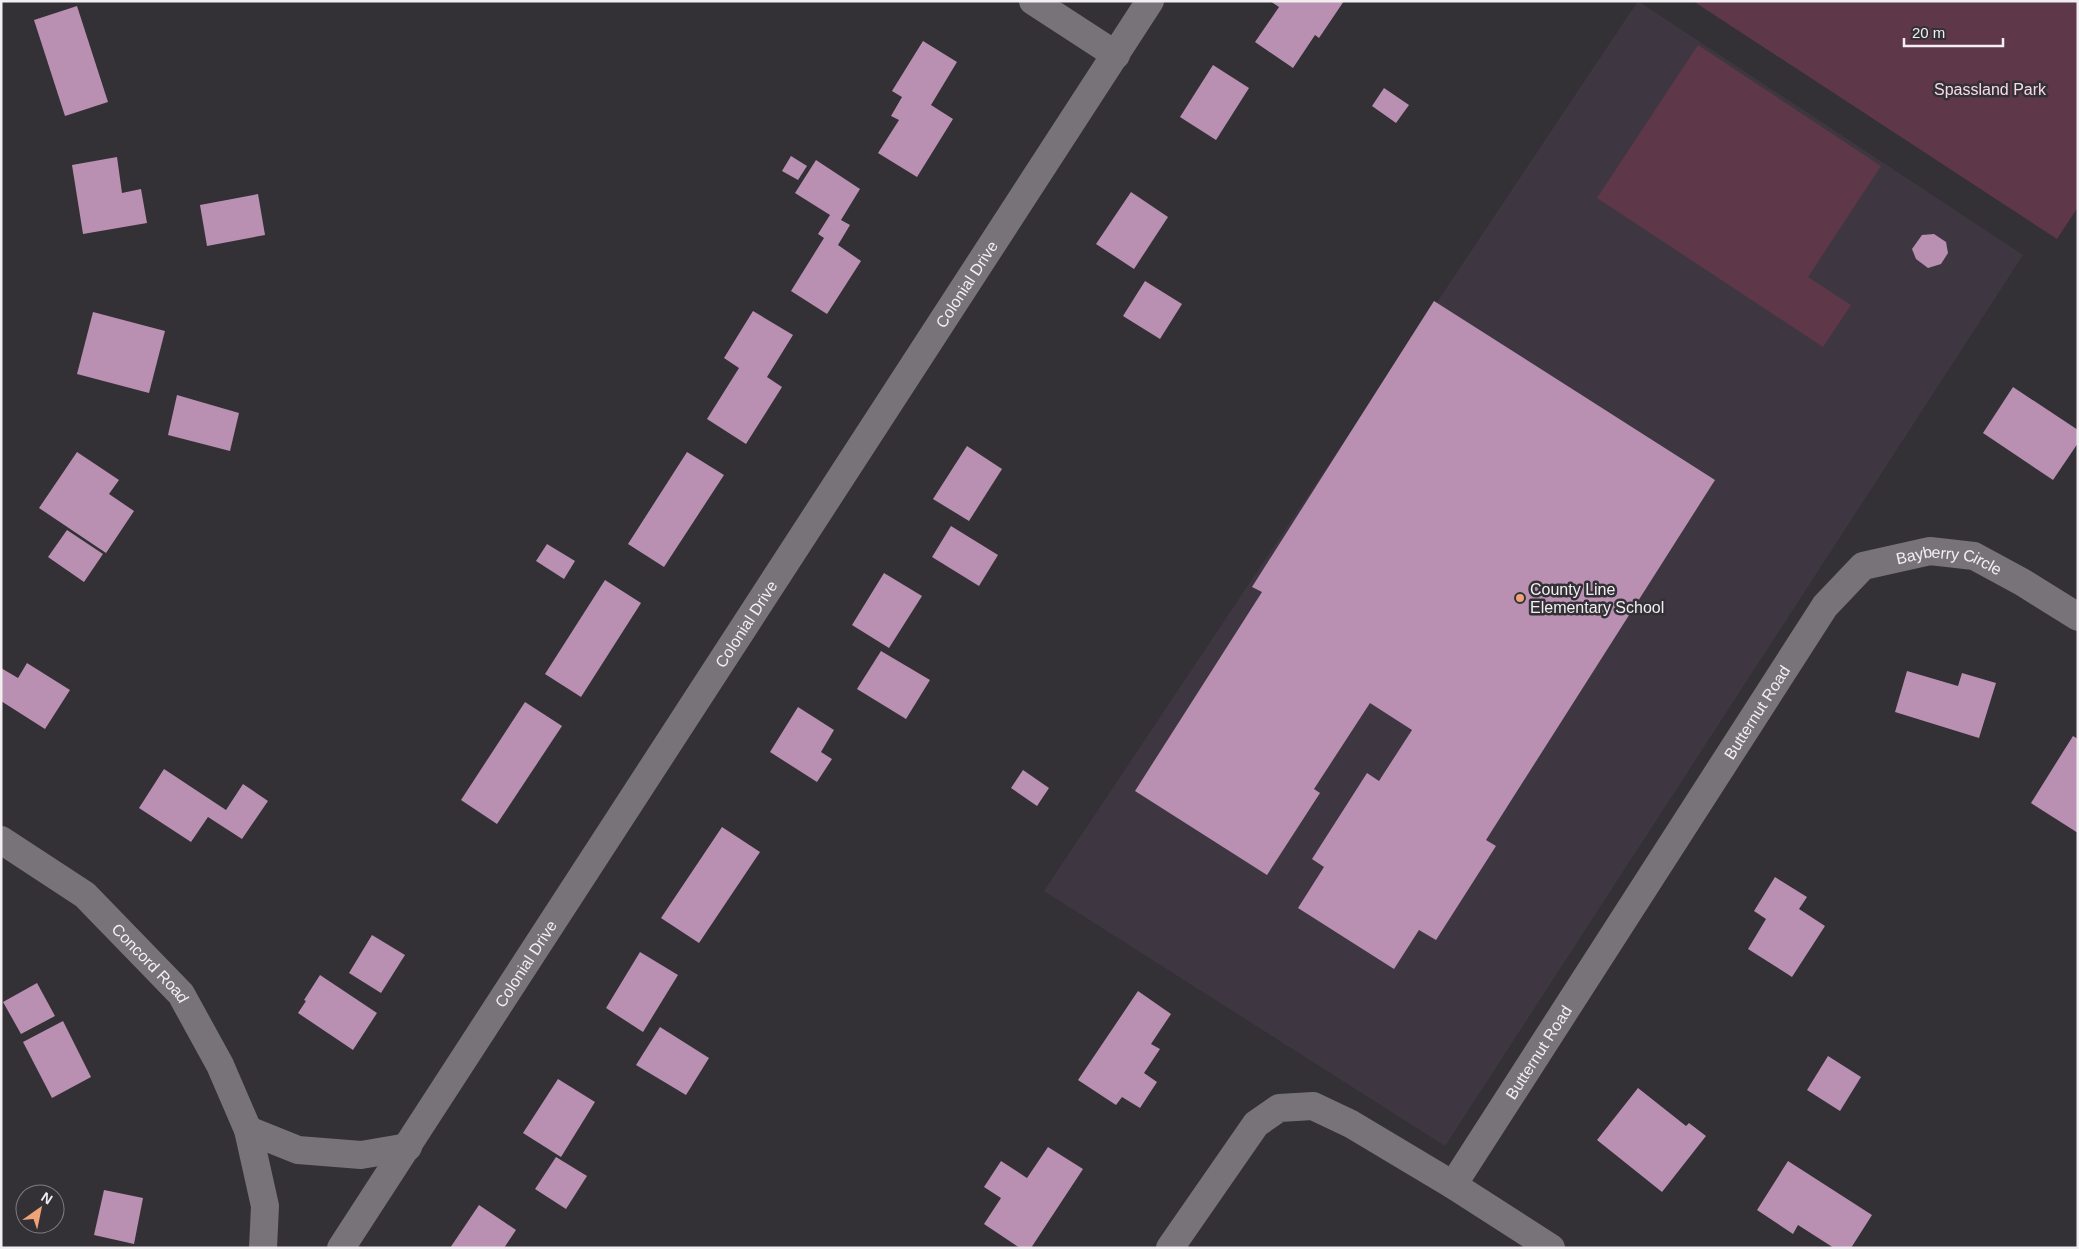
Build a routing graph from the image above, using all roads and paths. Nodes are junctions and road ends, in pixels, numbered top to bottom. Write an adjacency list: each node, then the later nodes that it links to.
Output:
1 (1033, 1): 3 (street)
2 (1150, 1): 3 (street, Colonial Drive)
3 (1116, 55): 8 (street, Colonial Drive)
4 (1825, 606): 5 (street, Bayberry Circle); 9 (street, Butternut Road)
5 (2078, 617)
6 (1, 840): 7 (street, Concord Road)
7 (248, 1130): 8 (street); 10 (street, Concord Road)
8 (408, 1147): 11 (street, Colonial Drive)
9 (1453, 1185): 12 (street); 13 (street)
10 (263, 1248)
11 (341, 1248)
12 (1170, 1248)
13 (1551, 1248)

